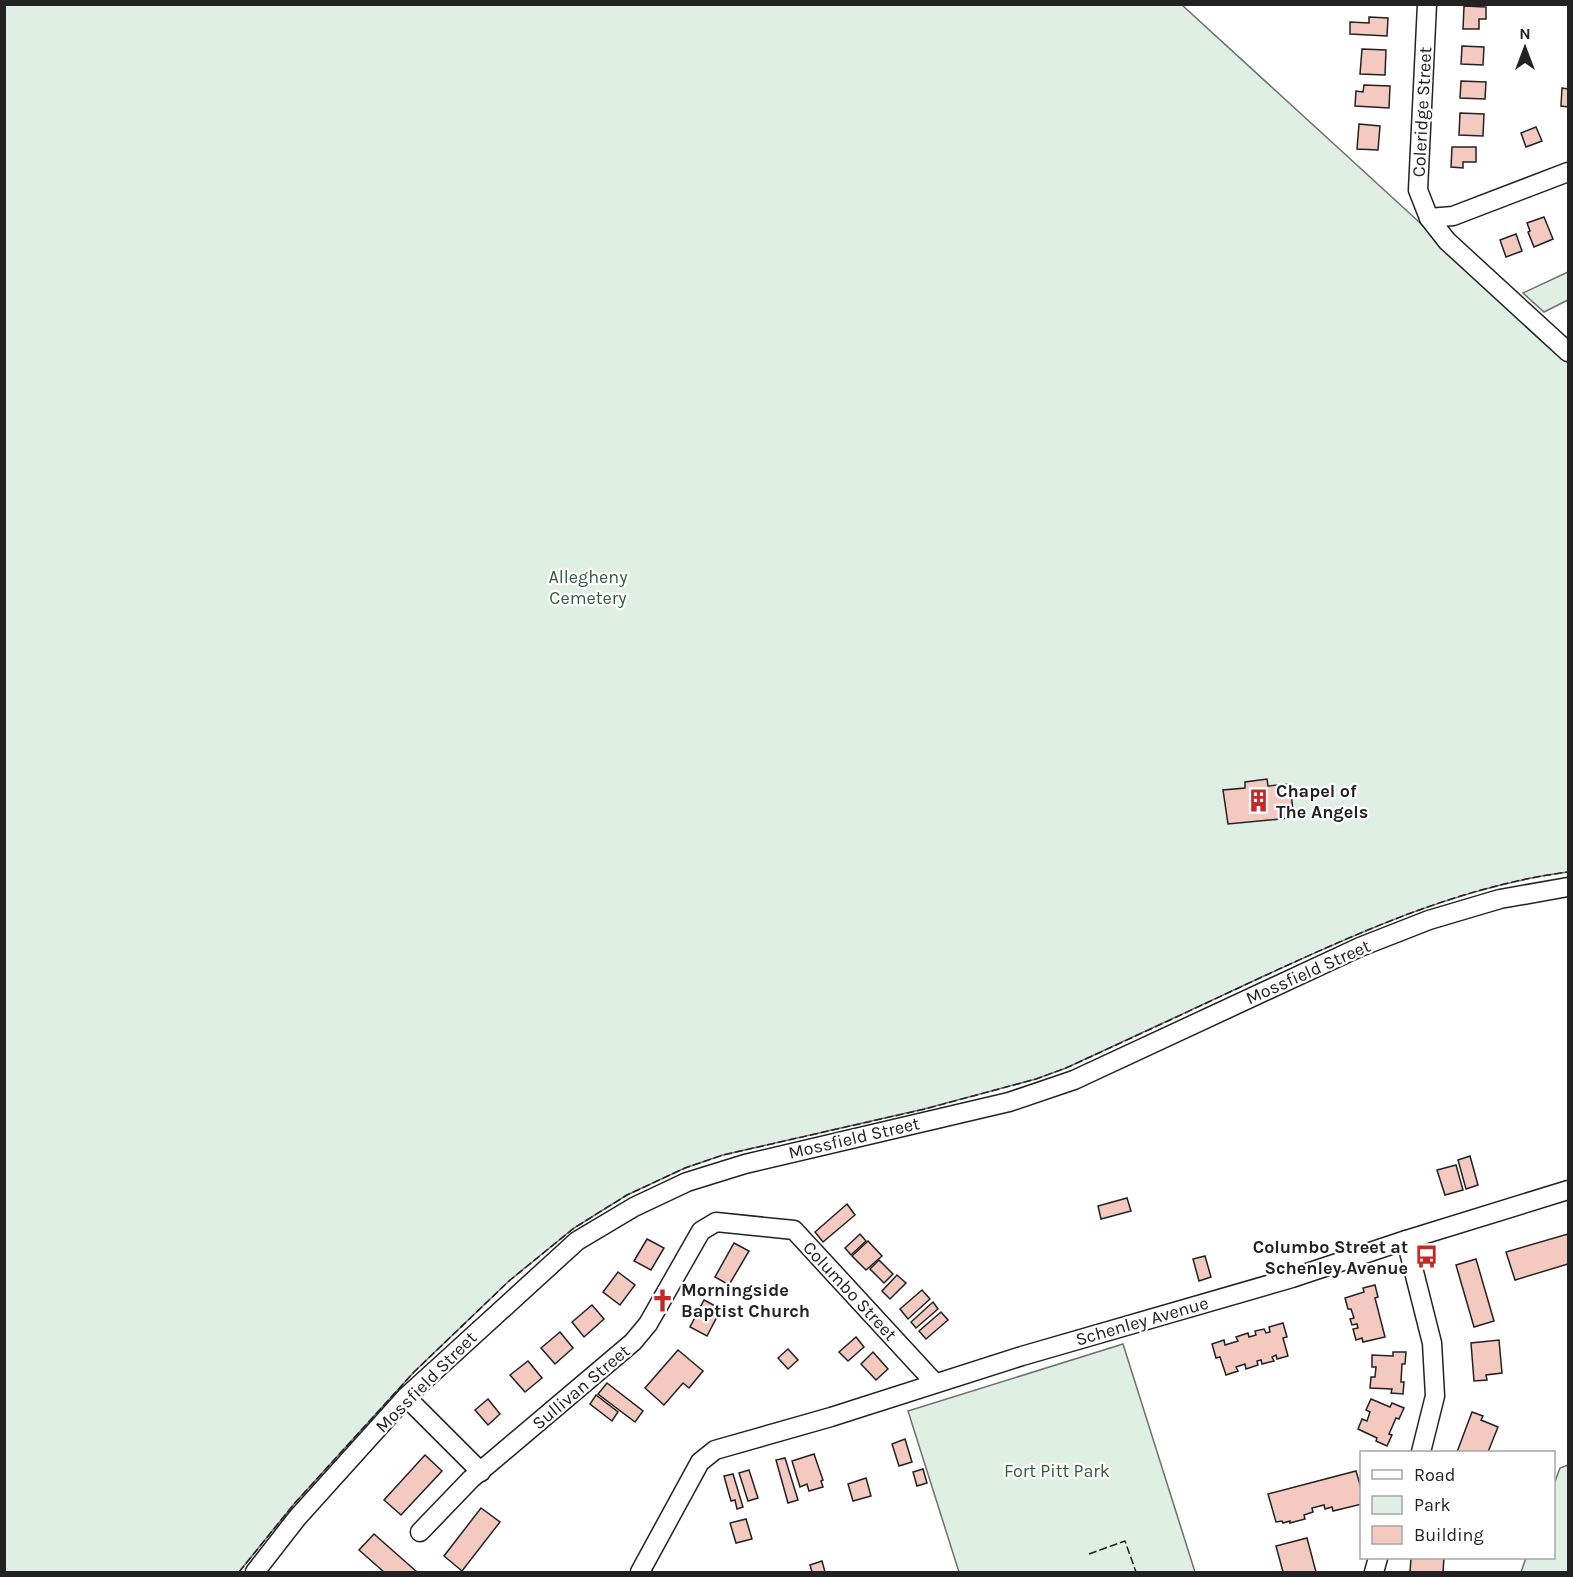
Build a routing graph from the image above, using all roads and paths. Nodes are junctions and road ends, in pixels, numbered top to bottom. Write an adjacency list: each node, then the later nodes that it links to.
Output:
1 (1427, 4): 3 (street, Coleridge Street)
2 (1569, 172): 3 (street)
3 (1429, 218): 4 (street, Coleridge Street)
4 (1569, 352)
5 (1569, 887): 10 (street, Mossfield Street)
6 (1569, 1190): 8 (street, Schenley Avenue)
7 (716, 1222): 9 (street, Columbo Street); 12 (street, Sullivan Street)
8 (1406, 1240): 9 (street, Schenley Avenue); 11 (street)
9 (935, 1383): 15 (street, Schenley Avenue)
10 (406, 1397): 12 (street); 14 (street, Mossfield Street)
11 (1421, 1451)
12 (480, 1472): 13 (street, Sullivan Street)
13 (420, 1532)
14 (255, 1572)
15 (640, 1572)

